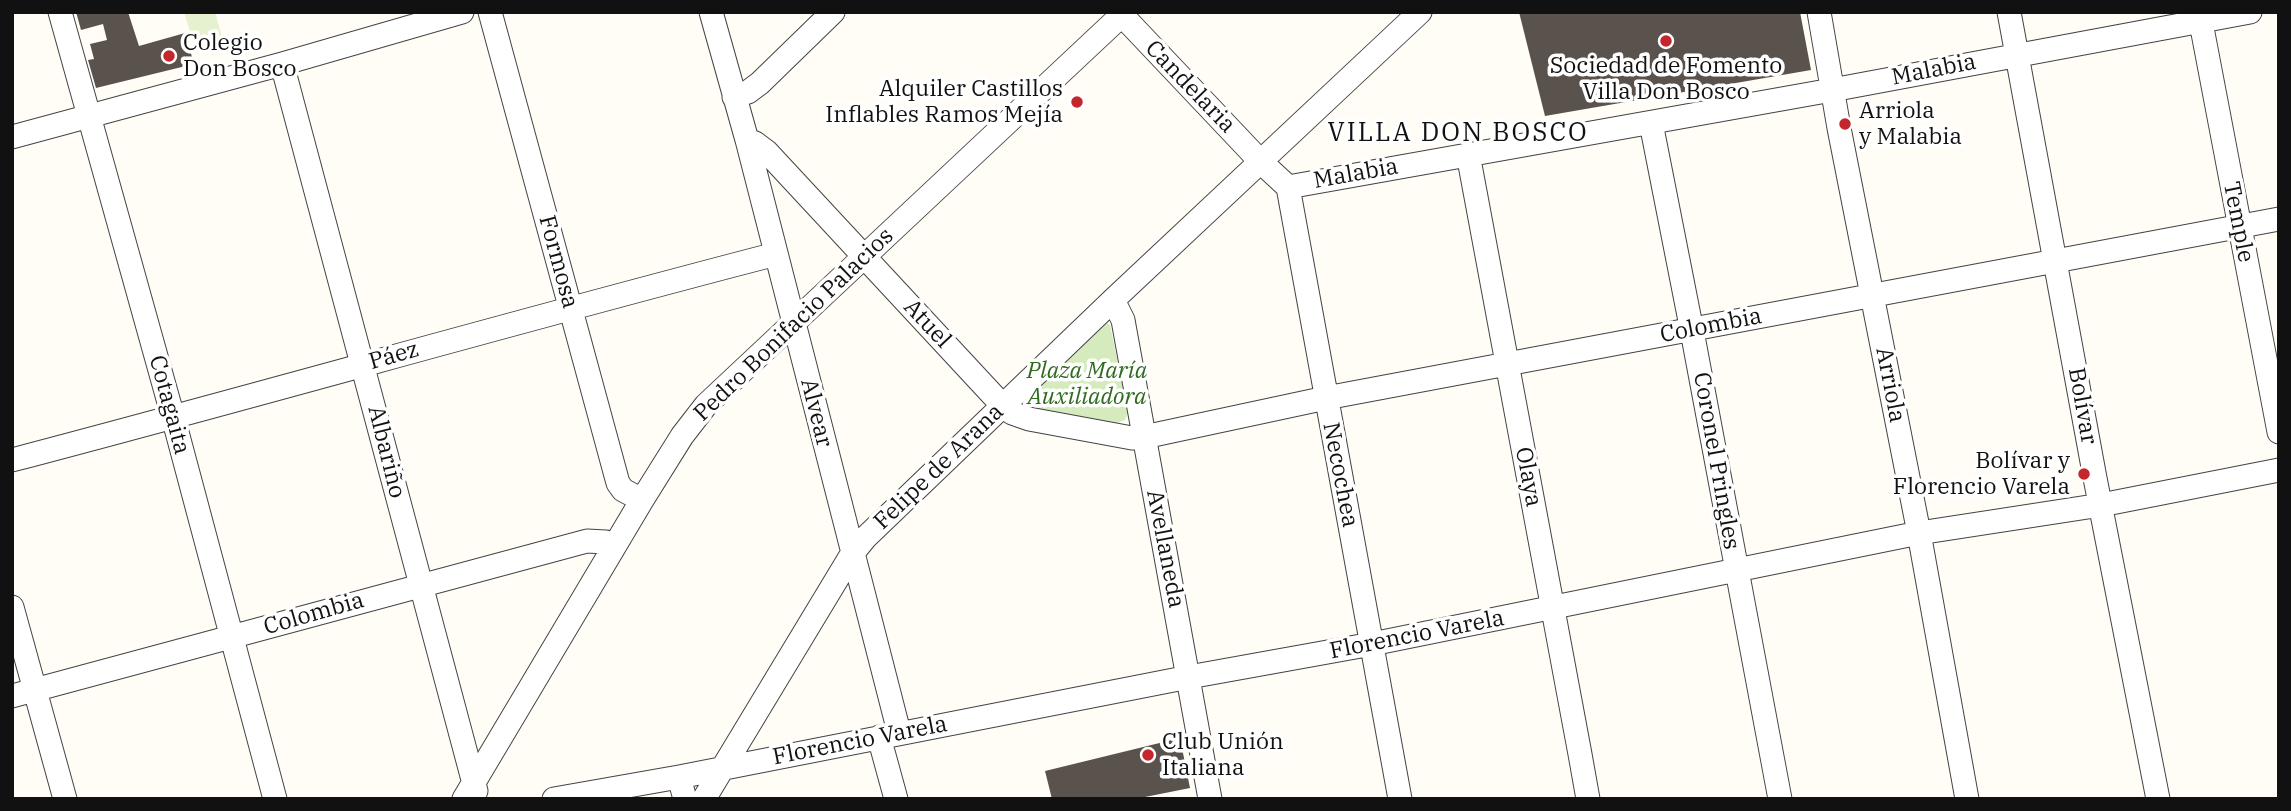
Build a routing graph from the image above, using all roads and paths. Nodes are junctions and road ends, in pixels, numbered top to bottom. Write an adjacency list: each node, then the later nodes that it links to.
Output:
1 (60, 12): 16 (street, Cotagaita)
2 (462, 12): 13 (street)
3 (490, 12): 30 (street, Formosa)
4 (711, 12): 15 (street, Alvear)
5 (833, 12): 15 (street)
6 (1420, 12): 21 (street, Felipe de Arana)
7 (1819, 12): 14 (street, Arriola)
8 (2009, 12): 12 (street, Bolívar)
9 (2250, 12): 11 (street, Malabia)
10 (1122, 13): 21 (street, Candelaria); 26 (street, Pedro Bonifacio Palacios)
11 (2200, 17): 12 (street, Malabia); 24 (street, Temple)
12 (2018, 54): 14 (street, Malabia); 27 (street, Bolívar)
13 (282, 64): 16 (street); 33 (street, Albariño)
14 (1832, 90): 17 (street, Malabia); 28 (street, Arriola)
15 (734, 97): 19 (street, Alvear)
16 (88, 116): 18 (street); 39 (street, Cotagaita)
17 (1651, 123): 20 (street, Malabia); 32 (street, Coronel Pringles)
18 (12, 137)
19 (747, 140): 25 (street, Alvear); 26 (street, Atuel)
20 (1468, 155): 22 (street, Malabia); 34 (street, Olaya)
21 (1261, 162): 22 (street); 29 (street, Felipe de Arana)
22 (1287, 187): 36 (street, Necochea)
23 (2279, 219): 24 (street, Colombia)
24 (2239, 227): 27 (street, Colombia); 40 (street, Temple)
25 (776, 254): 30 (street, Páez); 31 (street, Alvear)
26 (864, 258): 31 (street, Pedro Bonifacio Palacios); 38 (street, Atuel)
27 (2056, 261): 28 (street, Colombia); 45 (street, Bolívar)
28 (1873, 294): 32 (street, Colombia); 46 (street, Arriola)
29 (1113, 300): 38 (street, Felipe de Arana); 41 (street, Avellaneda)
30 (570, 307): 33 (street, Páez); 44 (street, Formosa)
31 (794, 323): 44 (street, Pedro Bonifacio Palacios); 48 (street, Alvear)
32 (1692, 331): 34 (street, Colombia); 49 (street, Coronel Pringles)
33 (363, 365): 39 (street, Páez); 50 (street, Albariño)
34 (1506, 365): 36 (street, Colombia); 52 (street, Olaya)
35 (1037, 387): 37 (path)
36 (1326, 398): 41 (street, Colombia); 54 (street, Necochea)
37 (1049, 405)
38 (1003, 406): 41 (street, Atuel); 48 (street, Felipe de Arana)
39 (173, 417): 42 (street, Páez); 53 (street, Cotagaita)
40 (2279, 432)
41 (1144, 437): 55 (street, Avellaneda)
42 (12, 460)
43 (2279, 470): 45 (street, Florencio Varela)
44 (642, 500): 47 (street, Pedro Bonifacio Palacios)
45 (2101, 505): 46 (street, Florencio Varela); 72 (street, Bolívar)
46 (1919, 533): 49 (street, Florencio Varela); 71 (street, Arriola)
47 (613, 549): 50 (street, Colombia); 61 (street, Pedro Bonifacio Palacios)
48 (852, 554): 58 (street, Alvear); 59 (street, Felipe de Arana)
49 (1737, 570): 52 (street, Florencio Varela); 70 (street, Coronel Pringles)
50 (420, 584): 53 (street, Colombia); 61 (street, Albariño)
51 (12, 607): 56 (street)
52 (1555, 608): 54 (street, Florencio Varela); 69 (street, Olaya)
53 (230, 637): 56 (street, Colombia); 63 (street, Cotagaita)
54 (1372, 644): 55 (street, Florencio Varela); 68 (street, Necochea)
55 (1189, 677): 58 (street, Florencio Varela); 67 (street, Avellaneda)
56 (34, 689): 57 (street, Colombia); 62 (street)
57 (12, 696)
58 (889, 735): 59 (street, Florencio Varela); 66 (street, Alvear)
59 (723, 768): 60 (street, Florencio Varela); 65 (street, Felipe de Arana)
60 (682, 788): 64 (street, Florencio Varela)
61 (472, 793)
62 (65, 799)
63 (275, 799)
64 (554, 799)
65 (704, 799)
66 (896, 799)
67 (1210, 799)
68 (1400, 799)
69 (1588, 799)
70 (1780, 799)
71 (1967, 799)
72 (2158, 799)

